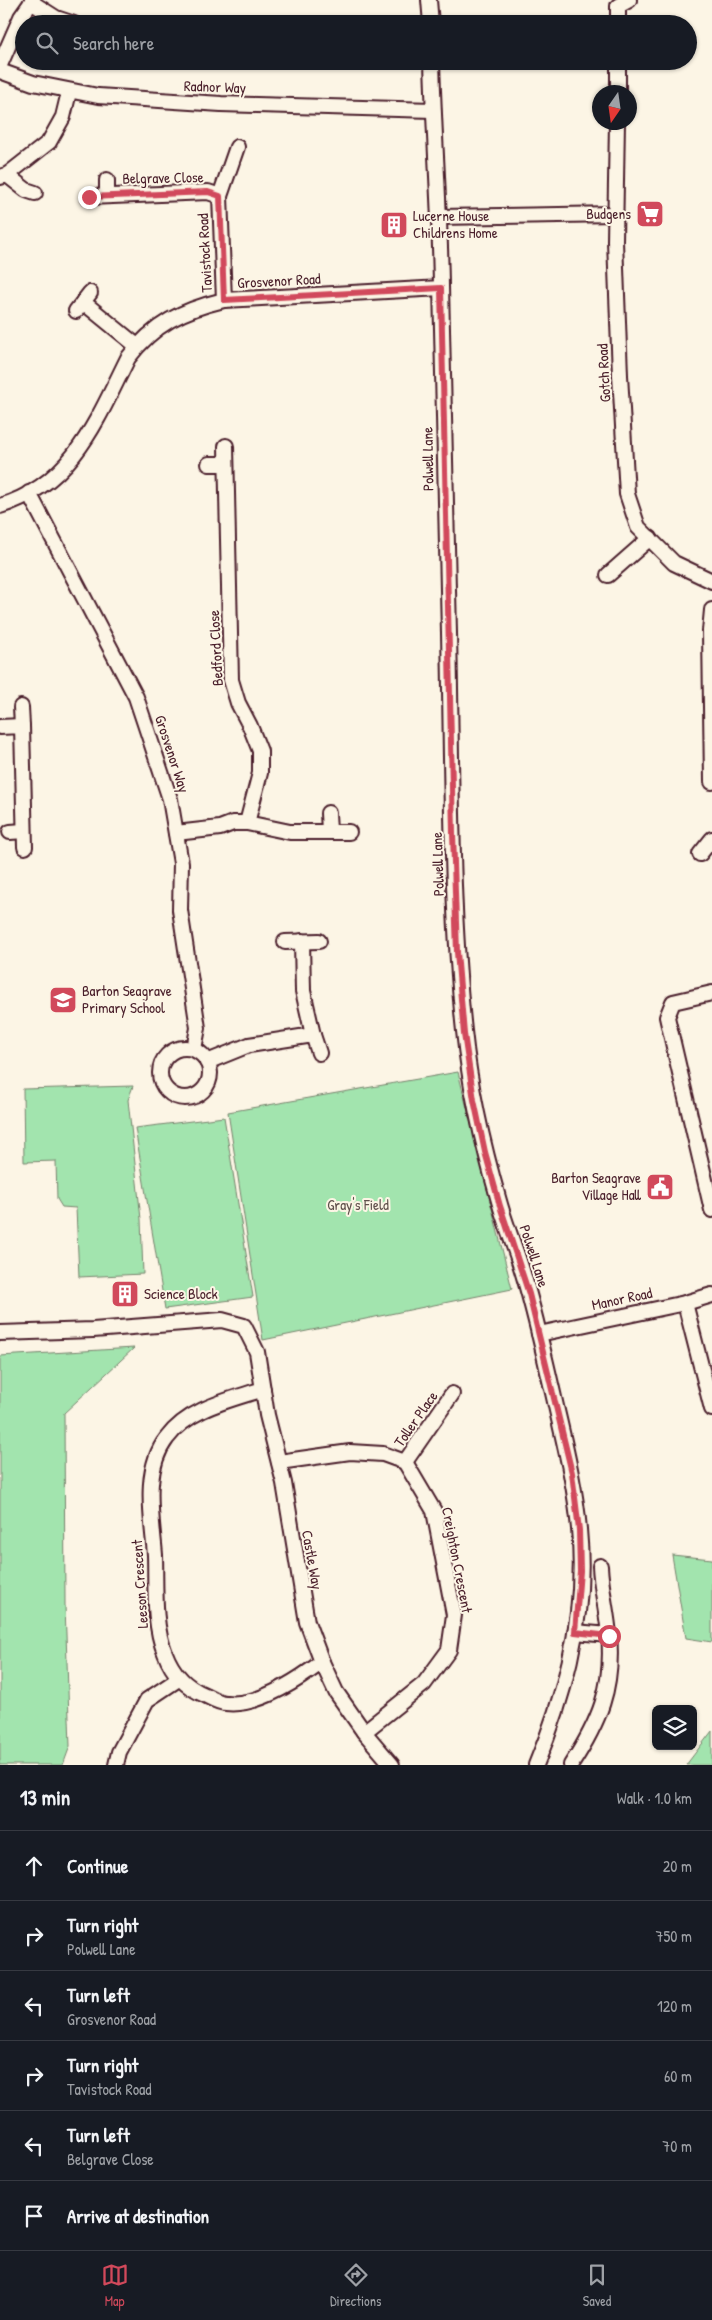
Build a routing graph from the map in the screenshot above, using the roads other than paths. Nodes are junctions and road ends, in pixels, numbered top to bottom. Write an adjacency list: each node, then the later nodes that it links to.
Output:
1 (429, 0): 6 (street)
2 (32, 1): 4 (street); 5 (street)
3 (620, 2): 7 (street)
4 (22, 15)
5 (52, 15)
6 (430, 15)
7 (619, 15)
8 (15, 31): 9 (street)
9 (0, 65)
10 (0, 70): 14 (street, Radnor Way)
11 (432, 70): 15 (street, Polwell Lane)
12 (618, 70): 13 (street)
13 (618, 85)
14 (69, 92): 15 (street, Radnor Way); 18 (street)
15 (433, 110): 25 (street, Polwell Lane)
16 (617, 130): 24 (street, Gotch Road)
17 (237, 147): 22 (street, Tavistock Road)
18 (4, 176): 20 (street)
19 (107, 180): 21 (street, Belgrave Close)
20 (35, 193)
21 (107, 196): 22 (street, Belgrave Close); 23 (street, Belgrave Close)
22 (220, 196): 27 (street, Tavistock Road)
23 (89, 197)
24 (616, 214): 25 (street); 35 (street, Gotch Road)
25 (439, 217): 26 (street, Polwell Lane)
26 (441, 288): 27 (street, Grosvenor Road); 63 (street, Polwell Lane)
27 (224, 300): 29 (street, Grosvenor Road)
28 (83, 302): 29 (street)
29 (137, 346): 33 (street, Grosvenor Road)
30 (226, 446): 32 (street, Bedford Close)
31 (209, 464): 32 (street)
32 (226, 464): 44 (street, Bedford Close)
33 (29, 493): 34 (street, Grosvenor Road); 47 (street, Grosvenor Way)
34 (0, 506)
35 (650, 538): 36 (street); 37 (street, Gotch Road)
36 (608, 575)
37 (712, 581)
38 (712, 610): 42 (street)
39 (21, 707): 40 (street)
40 (22, 726): 41 (street); 49 (street)
41 (0, 727)
42 (712, 782)
43 (328, 813): 45 (street)
44 (246, 823): 45 (street); 47 (street)
45 (329, 831): 46 (street)
46 (349, 832)
47 (176, 833): 56 (street, Grosvenor Way)
48 (712, 839): 50 (street)
49 (25, 847)
50 (700, 854)
51 (302, 941): 52 (street); 53 (street); 55 (street)
52 (319, 941)
53 (285, 942)
54 (712, 993): 59 (street)
55 (313, 1035): 57 (street); 58 (street)
56 (194, 1049): 58 (street); 58 (street)
57 (319, 1053)
58 (207, 1062)
59 (712, 1210)
60 (712, 1295): 61 (street, Manor Road)
61 (685, 1303): 63 (street, Manor Road); 66 (street)
62 (0, 1333): 64 (street, Castle Way)
63 (539, 1334): 70 (street, Polwell Lane)
64 (263, 1389): 67 (street, Castle Way); 73 (street, Leeson Crescent)
65 (452, 1394): 68 (street, Toller Place)
66 (712, 1409)
67 (279, 1462): 68 (street); 72 (street, Castle Way)
68 (405, 1462): 74 (street, Creighton Crescent)
69 (600, 1566): 71 (street)
70 (575, 1632): 71 (street); 77 (street, Polwell Lane)
71 (609, 1636): 78 (street)
72 (322, 1662): 73 (street, Leeson Crescent); 74 (street, Castle Way)
73 (180, 1678): 75 (street)
74 (364, 1732): 76 (street, Castle Way)
75 (116, 1765)
76 (392, 1765)
77 (536, 1765)
78 (571, 1765)

